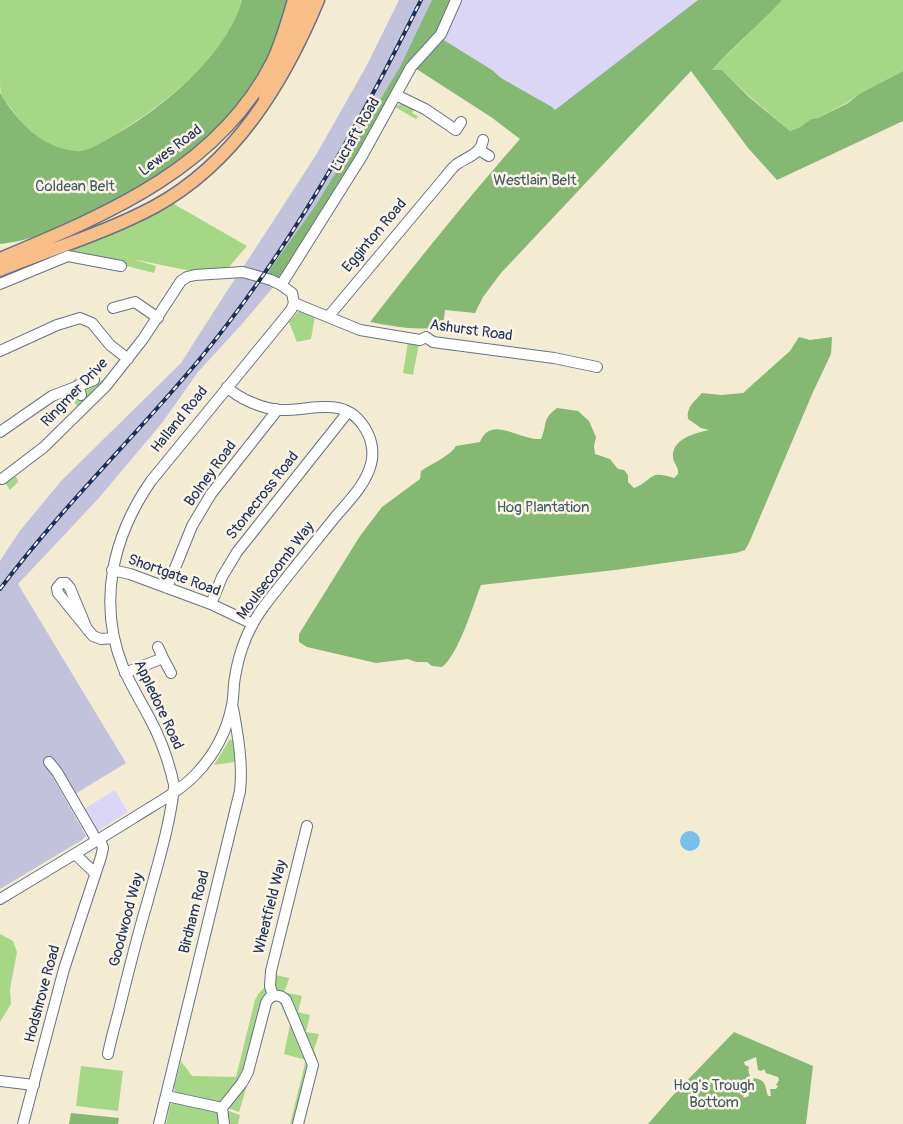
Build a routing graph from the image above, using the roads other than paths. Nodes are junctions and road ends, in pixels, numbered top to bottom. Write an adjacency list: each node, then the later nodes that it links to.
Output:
1 (294, 0): 9 (main road, Lewes Road)
2 (307, 0): 6 (highway)
3 (318, 0): 6 (main road)
4 (456, 0): 5 (street, Lucraft Road)
5 (396, 95): 7 (street); 13 (street, Lucraft Road)
6 (266, 98): 11 (main road)
7 (456, 130)
8 (489, 156): 16 (street, Egginton Road)
9 (0, 259)
10 (120, 266): 12 (street)
11 (0, 270)
12 (0, 284)
13 (281, 285): 14 (street); 17 (street, Ringmer Drive)
14 (294, 303): 16 (street, Ashurst Road); 22 (street, Halland Road)
15 (113, 308): 17 (street)
16 (328, 316): 20 (street, Ashurst Road)
17 (158, 318): 19 (street, Ringmer Drive)
18 (0, 351): 19 (street)
19 (128, 359): 26 (street, Ringmer Drive)
20 (597, 367)
21 (94, 380): 25 (street)
22 (227, 387): 23 (street); 27 (street, Halland Road)
23 (276, 409): 24 (street); 28 (street, Bolney Road)
24 (348, 412): 29 (street, Stonecross Road); 30 (street, Moulsecoomb Way)
25 (0, 432)
26 (2, 479)
27 (112, 570): 28 (street, Shortgate Road); 32 (street, Appledore Road)
28 (167, 588): 29 (street, Shortgate Road)
29 (211, 604): 30 (street, Shortgate Road)
30 (252, 624): 37 (street, Moulsecoomb Way)
31 (87, 629): 32 (street)
32 (114, 638): 35 (street, Appledore Road)
33 (158, 647): 34 (street)
34 (163, 658): 35 (street); 36 (street)
35 (125, 673): 39 (street, Appledore Road)
36 (171, 674)
37 (232, 705): 39 (street, Moulsecoomb Way); 49 (street, Birdham Road)
38 (49, 762): 41 (street)
39 (172, 793): 41 (street, Moulsecoomb Way); 46 (street, Goodwood Way)
40 (307, 826): 45 (street, Wheatfield Way)
41 (99, 840): 42 (street, Moulsecoomb Way); 43 (street, Hodshrove Road)
42 (75, 854): 43 (street); 44 (street, Moulsecoomb Way)
43 (95, 873): 48 (street, Hodshrove Road)
44 (0, 899)
45 (273, 996): 50 (street); 54 (street)
46 (108, 1054)
47 (0, 1081): 48 (street)
48 (34, 1085): 51 (street, Hodshrove Road)
49 (167, 1096): 50 (street); 52 (street, Birdham Road)
50 (222, 1108): 53 (street)
51 (23, 1124)
52 (159, 1124)
53 (224, 1124)
54 (298, 1124)

